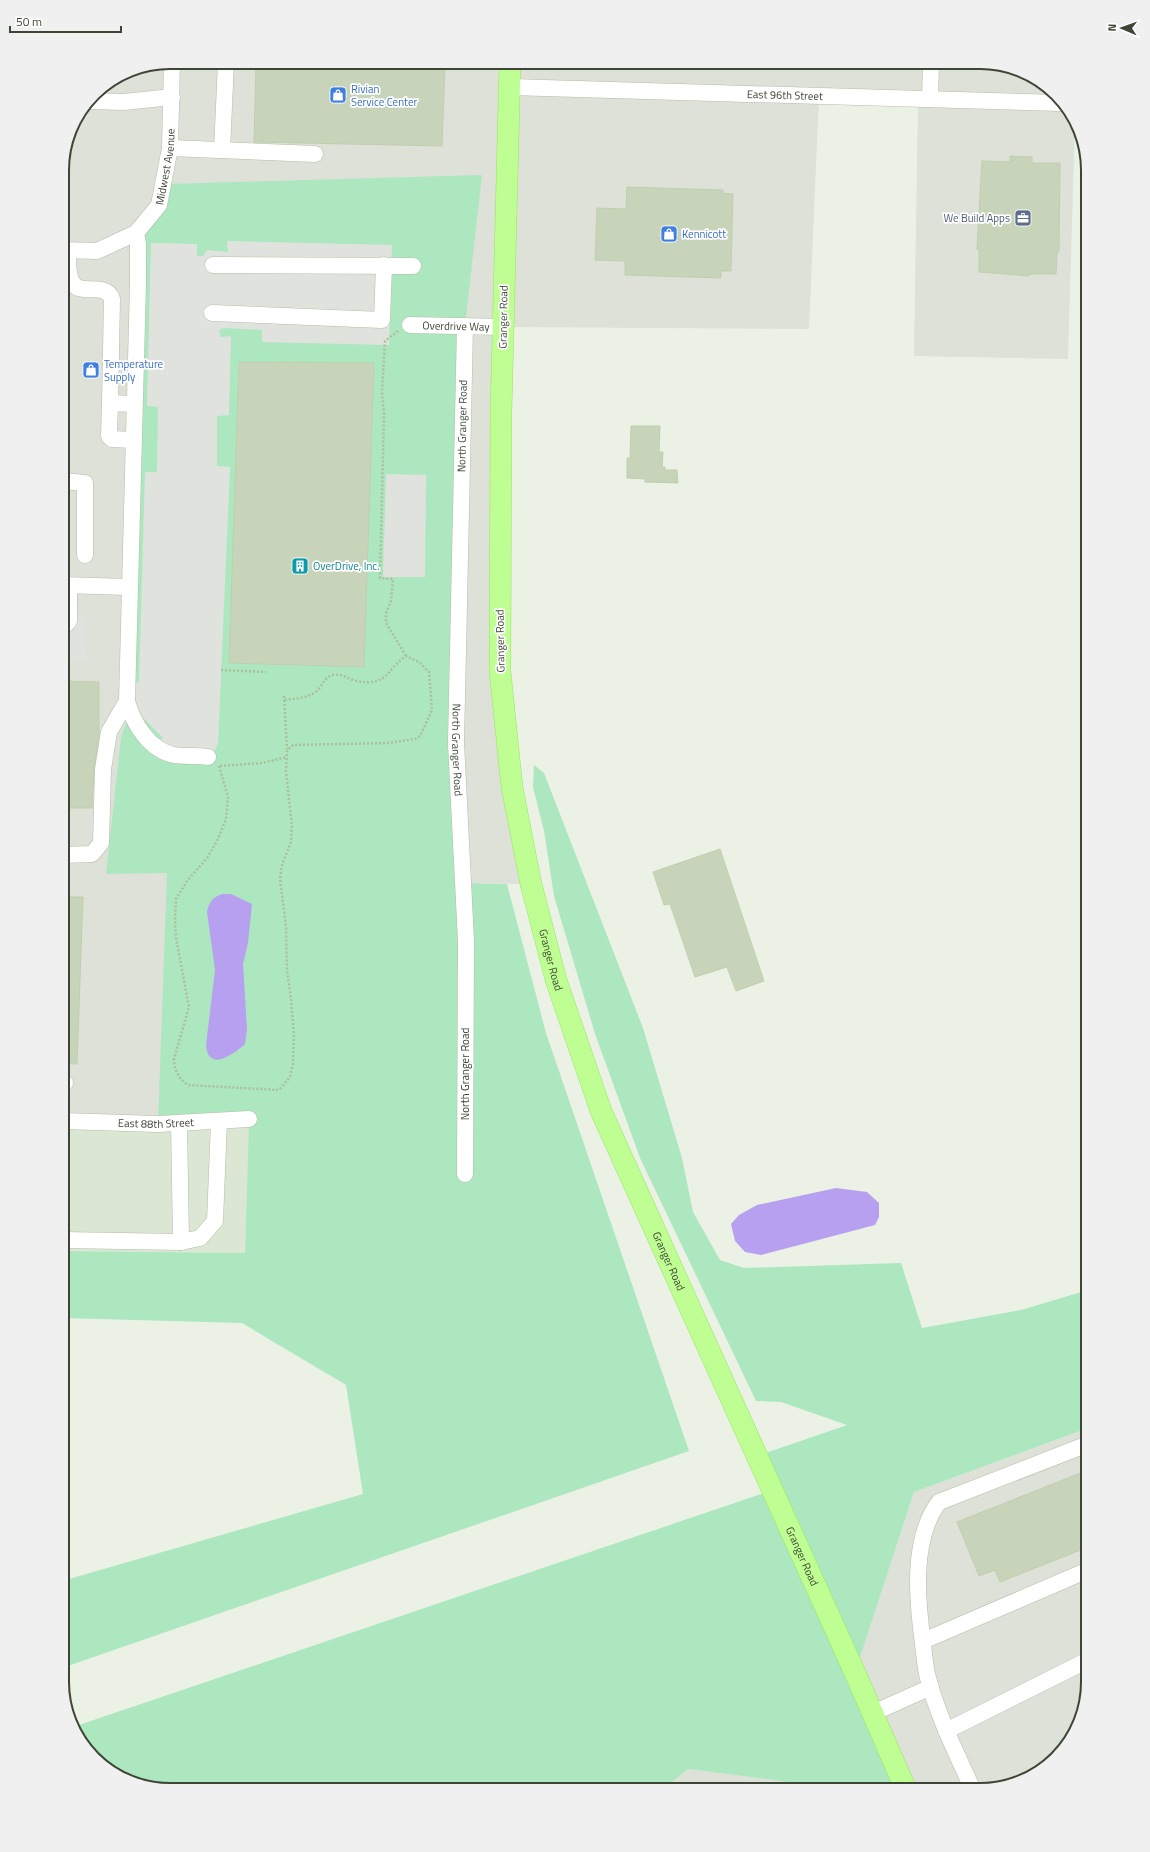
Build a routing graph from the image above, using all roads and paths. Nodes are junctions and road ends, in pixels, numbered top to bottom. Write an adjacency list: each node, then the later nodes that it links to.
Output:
1 (172, 69): 6 (street, Midwest Avenue)
2 (226, 69): 11 (street)
3 (510, 69): 5 (main road, Granger Road)
4 (931, 69): 7 (street)
5 (510, 87): 7 (street, East 96th Street); 22 (main road, Granger Road)
6 (172, 97): 8 (street); 10 (street, Midwest Avenue)
7 (930, 99): 9 (street, East 96th Street)
8 (96, 101)
9 (1056, 103)
10 (170, 148): 11 (street); 13 (street, Midwest Avenue)
11 (222, 150): 12 (street)
12 (315, 154)
13 (136, 233): 14 (street, Midwest Avenue); 24 (street)
14 (69, 251)
15 (213, 265): 16 (street)
16 (384, 265): 17 (street); 19 (street)
17 (413, 266)
18 (69, 271): 23 (street)
19 (212, 313)
20 (410, 325): 21 (street, Overdrive Way); 30 (path)
21 (465, 326): 22 (street, Overdrive Way); 44 (street, North Granger Road)
22 (503, 327): 52 (main road, Granger Road)
23 (110, 403): 24 (street); 25 (street)
24 (134, 404): 25 (street)
25 (133, 440): 29 (street)
26 (69, 482): 27 (street)
27 (85, 555)
28 (69, 586): 29 (street)
29 (129, 586): 35 (street)
30 (406, 656): 34 (path); 36 (path)
31 (221, 670): 32 (path)
32 (266, 672)
33 (284, 696): 34 (path)
34 (283, 700): 36 (path)
35 (127, 701): 38 (street); 39 (street)
36 (287, 750): 37 (path)
37 (287, 758): 38 (path); 38 (path)
38 (215, 762)
39 (69, 855)
40 (249, 1119): 42 (street, East 88th Street)
41 (69, 1121): 43 (street, East 88th Street)
42 (219, 1121): 43 (street, East 88th Street); 46 (street)
43 (179, 1122): 46 (street)
44 (465, 1174)
45 (69, 1240): 46 (street)
46 (182, 1242)
47 (1081, 1447): 49 (street)
48 (1081, 1573): 49 (street)
49 (922, 1641): 51 (street)
50 (1081, 1664): 53 (street)
51 (931, 1687): 52 (street); 53 (street)
52 (873, 1713): 54 (main road, Granger Road)
53 (946, 1731): 55 (street)
54 (903, 1783)
55 (970, 1783)

